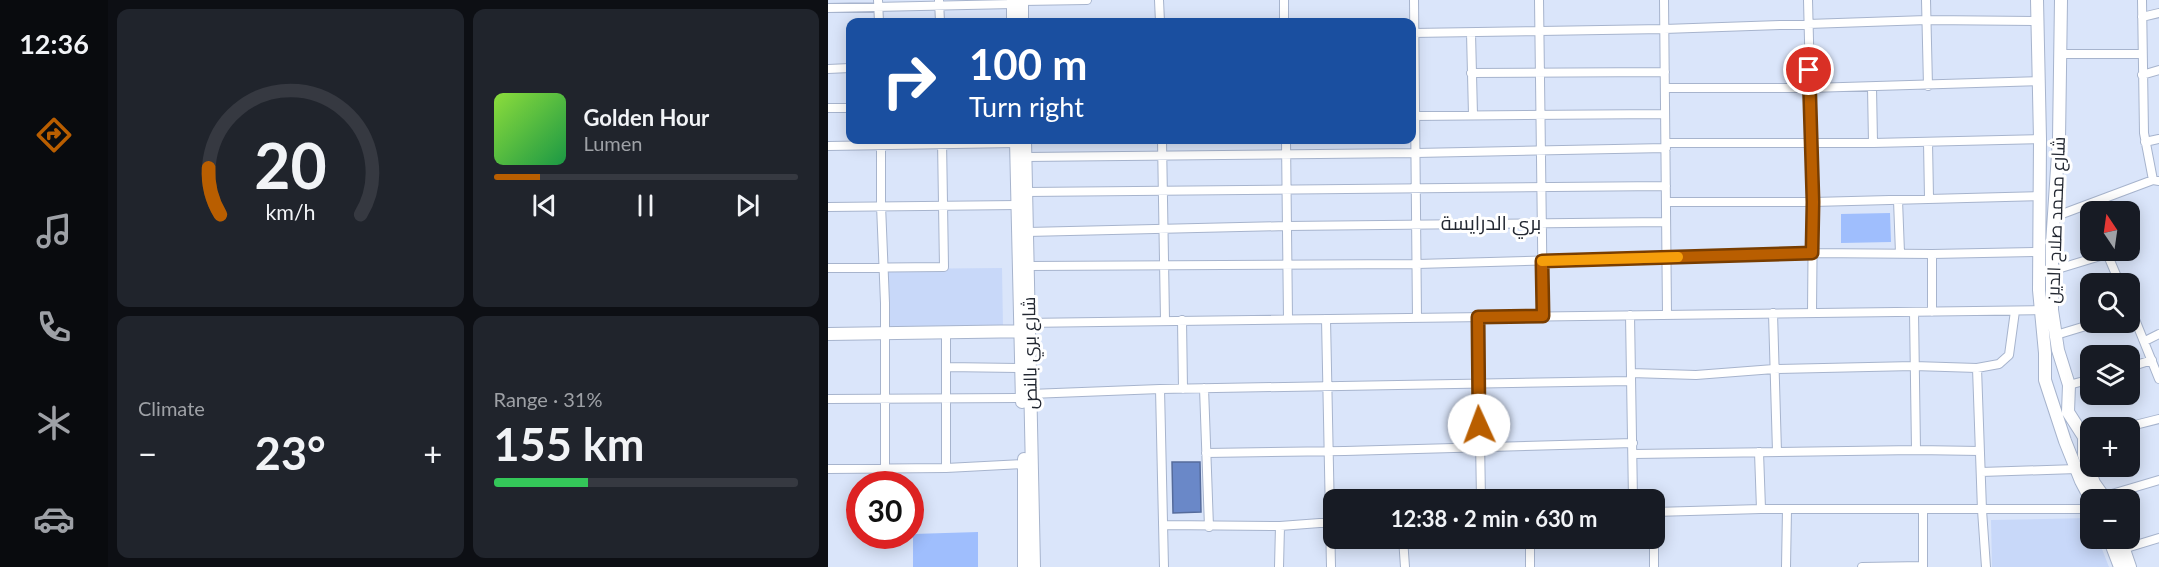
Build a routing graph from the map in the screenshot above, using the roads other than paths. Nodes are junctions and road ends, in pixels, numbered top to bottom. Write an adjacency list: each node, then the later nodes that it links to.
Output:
1 (1087, 0): 12 (street)
2 (1160, 0): 21 (street)
3 (1284, 0): 22 (street)
4 (1414, 0): 23 (street)
5 (1539, 0): 28 (street)
6 (1664, 0): 27 (street)
7 (1808, 0): 26 (street)
8 (1926, 0): 24 (street)
9 (2037, 0): 25 (main road, شارع محمد صلاح الدين)
10 (2061, 0): 31 (main road, شارع محمد صلاح الدين)
11 (2142, 0): 17 (street)
12 (1017, 1): 13 (street); 19 (main road); 20 (main road)
13 (939, 3): 14 (street); 18 (street)
14 (878, 4): 15 (street)
15 (828, 8)
16 (2159, 13): 17 (street)
17 (2142, 17): 32 (street)
18 (940, 18)
19 (1014, 18)
20 (1021, 18)
21 (1160, 18)
22 (1284, 18)
23 (1413, 18)
24 (1927, 20): 25 (street); 26 (street); 42 (street)
25 (2038, 21): 33 (main road, شارع محمد صلاح الدين)
26 (1809, 24): 27 (street); 45 (street)
27 (1664, 29): 28 (street); 37 (street)
28 (1540, 31): 30 (street); 39 (street)
29 (1416, 33): 30 (street)
30 (1471, 33): 38 (street)
31 (2060, 54): 32 (street); 33 (main road); 33 (main road); 91 (main road, شارع محمد صلاح الدين)
32 (2142, 54): 40 (street)
33 (2039, 64): 41 (main road, شارع محمد صلاح الدين)
34 (846, 68): 35 (street)
35 (828, 69)
36 (2159, 70): 40 (street)
37 (1665, 72): 39 (street); 44 (street)
38 (1471, 73): 39 (street); 50 (street)
39 (1541, 73): 48 (street)
40 (2142, 75): 55 (street)
41 (2039, 81): 42 (street); 53 (main road, شارع محمد صلاح الدين)
42 (1928, 86): 43 (street)
43 (1872, 87): 45 (street); 57 (street)
44 (1665, 88): 45 (street); 49 (street)
45 (1810, 88): 56 (street)
46 (828, 108): 47 (street)
47 (846, 108)
48 (1540, 114): 49 (street); 50 (street); 68 (street)
49 (1665, 114): 66 (street)
50 (1473, 115): 51 (street)
51 (1416, 116)
52 (2159, 138): 55 (street)
53 (2040, 139): 54 (street); 80 (main road, شارع محمد صلاح الدين)
54 (1929, 142): 57 (street); 81 (street)
55 (2145, 142): 73 (street)
56 (1811, 143): 57 (street); 66 (street); 85 (street)
57 (1874, 143)
58 (854, 144): 67 (street)
59 (881, 144): 86 (street)
60 (942, 144): 88 (street)
61 (1019, 144): 87 (main road, شارع بري بالنص)
62 (1020, 144): 72 (main road, شارع بري بالنص)
63 (1162, 144): 71 (street)
64 (1286, 144): 70 (street)
65 (1415, 144): 69 (street)
66 (1666, 145): 68 (street); 75 (street)
67 (828, 146)
68 (1541, 151): 69 (street); 74 (street)
69 (1416, 153): 70 (street); 76 (street)
70 (1286, 154): 71 (street); 77 (street)
71 (1162, 155): 72 (street); 78 (street)
72 (1025, 157): 79 (main road, شارع بري بالنص)
73 (2156, 180): 83 (street)
74 (1542, 186): 75 (street); 76 (street); 93 (street)
75 (1666, 186): 84 (street)
76 (1416, 189): 77 (street); 94 (street)
77 (1286, 190): 78 (street); 95 (street)
78 (1162, 191): 79 (street); 96 (street)
79 (1026, 192): 97 (main road, شارع بري بالنص)
80 (2039, 196): 81 (street); 98 (main road, شارع محمد صلاح الدين)
81 (1929, 198): 82 (street)
82 (1898, 200): 85 (street); 100 (street)
83 (2107, 201)
84 (1666, 202): 85 (street); 92 (street)
85 (1813, 202): 99 (street)
86 (880, 205): 88 (street); 89 (street); 109 (street)
87 (1018, 205): 88 (street); 127 (main road, شارع بري بالنص)
88 (943, 206): 109 (street)
89 (828, 207)
90 (2080, 211): 91 (street)
91 (2054, 217): 111 (main road, شارع محمد صلاح الدين)
92 (1666, 222): 93 (street); 102 (street)
93 (1542, 223): 94 (street); 103 (street)
94 (1416, 224): 95 (street); 107 (street)
95 (1287, 226): 96 (street); 106 (street)
96 (1163, 228): 97 (street); 105 (street)
97 (1027, 232): 108 (main road, شارع بري بالنص)
98 (2038, 252): 101 (street); 113 (main road, شارع محمد صلاح الدين)
99 (1812, 253): 100 (street); 102 (street); 117 (street)
100 (1900, 254): 101 (street)
101 (1932, 254): 115 (street)
102 (1667, 258): 103 (street); 119 (street)
103 (1542, 261): 107 (street); 120 (street)
104 (2080, 261): 111 (street)
105 (1164, 264): 106 (street); 108 (street); 125 (street)
106 (1287, 264): 107 (street); 123 (street)
107 (1417, 264): 122 (street)
108 (1028, 266): 127 (main road, شارع بري بالنص)
109 (883, 267): 110 (street); 130 (street)
110 (828, 268)
111 (2051, 271): 113 (main road, شارع محمد صلاح الدين)
112 (2015, 310): 113 (street); 115 (street); 141 (street)
113 (2046, 310): 134 (main road, شارع محمد صلاح الدين); 172 (main road, شارع محمد صلاح الدين)
114 (1914, 312): 115 (street); 117 (street); 138 (street)
115 (1932, 312)
116 (1773, 313): 117 (street); 119 (street); 142 (street)
117 (1812, 313)
118 (1630, 315): 119 (street); 120 (street); 143 (street)
119 (1667, 315)
120 (1543, 316): 121 (street)
121 (1478, 317): 122 (street); 146 (street)
122 (1417, 318): 124 (street)
123 (1288, 319): 124 (street); 126 (street)
124 (1326, 319): 148 (street)
125 (1165, 320): 126 (street); 127 (street)
126 (1182, 320): 151 (street)
127 (1025, 327): 131 (main road); 140 (main road, شارع بري بالنص); 152 (main road, شارع بري بالنص)
128 (2080, 328): 134 (street)
129 (2140, 330): 135 (street)
130 (885, 333): 131 (main road); 132 (main road); 153 (street)
131 (946, 333): 139 (street)
132 (828, 334)
133 (2159, 334): 135 (street)
134 (2056, 335): 147 (main road, شارع محمد صلاح الدين)
135 (2145, 341): 136 (street)
136 (2152, 360): 137 (street); 144 (street)
137 (2140, 364)
138 (1914, 366): 141 (street); 142 (street); 161 (street)
139 (946, 367): 140 (street); 154 (street)
140 (1022, 368): 152 (main road, شارع بري بالنص)
141 (1977, 368): 163 (street)
142 (1774, 369): 143 (street); 165 (street)
143 (1631, 377): 146 (street); 159 (street)
144 (2159, 380)
145 (2080, 382): 147 (street)
146 (1478, 384): 148 (street); 160 (street)
147 (2069, 385): 158 (main road, شارع محمد صلاح الدين)
148 (1326, 386): 149 (street); 162 (street)
149 (1204, 388): 151 (street); 166 (street)
150 (1160, 389): 151 (street); 152 (street); 187 (street)
151 (1183, 389)
152 (1026, 396): 154 (street); 168 (main road, شارع بري بالنص); 200 (main road, شارع بري بالنص)
153 (885, 398): 154 (street); 155 (street); 171 (street)
154 (946, 398): 169 (street)
155 (828, 399)
156 (2159, 419): 157 (street)
157 (2140, 424)
158 (2080, 426)
159 (1633, 443): 160 (street); 167 (street)
160 (1480, 446): 162 (street); 176 (street)
161 (1916, 450): 163 (street); 165 (street)
162 (1328, 451): 166 (street); 175 (street)
163 (1980, 451): 173 (street)
164 (1759, 452): 165 (street); 167 (street); 180 (street)
165 (1777, 452)
166 (1206, 453): 189 (street)
167 (1634, 454): 177 (street)
168 (1024, 464): 169 (street); 199 (main road, شارع بري بالنص)
169 (946, 468): 171 (street)
170 (828, 469): 171 (street)
171 (885, 469)
172 (2076, 469): 173 (street); 178 (main road, شارع محمد صلاح الدين)
173 (1981, 472): 184 (street)
174 (2159, 480): 179 (street)
175 (1330, 489)
176 (1481, 489)
177 (1634, 489)
178 (2086, 489)
179 (2132, 489)
180 (1761, 509): 181 (street); 185 (street)
181 (1787, 509): 183 (street); 207 (street)
182 (2080, 509): 184 (street)
183 (1923, 510): 184 (street); 198 (street)
184 (1982, 510): 209 (street)
185 (1665, 512)
186 (1323, 523): 188 (street)
187 (1163, 525): 189 (street); 201 (street)
188 (1280, 526): 189 (street); 202 (street)
189 (1209, 527)
190 (2159, 538): 191 (street)
191 (2140, 541)
192 (1331, 549): 203 (street)
193 (1404, 549): 204 (street)
194 (1530, 549): 205 (street)
195 (1654, 549): 206 (street)
196 (2113, 549): 210 (main road)
197 (2124, 549): 211 (main road)
198 (1923, 566): 208 (street)
199 (1024, 567)
200 (1035, 567)
201 (1164, 567)
202 (1279, 567)
203 (1331, 567)
204 (1405, 567)
205 (1530, 567)
206 (1654, 567)
207 (1786, 567)
208 (1862, 567)
209 (1986, 567)
210 (2120, 567)
211 (2130, 567)

